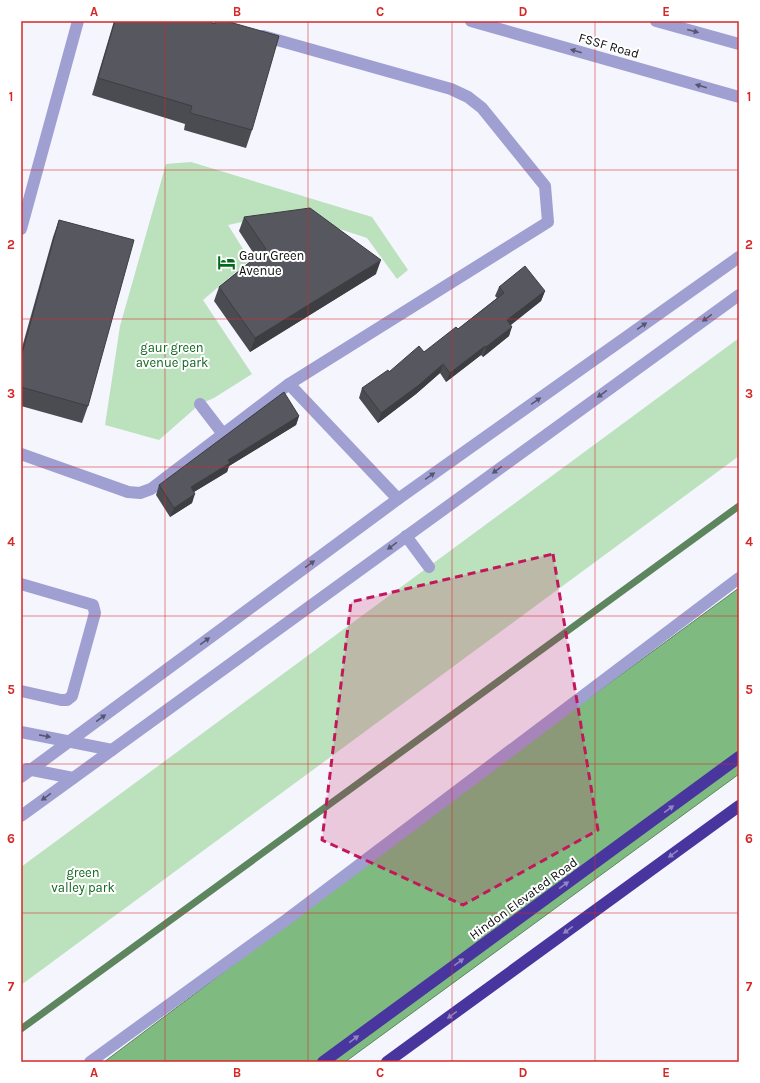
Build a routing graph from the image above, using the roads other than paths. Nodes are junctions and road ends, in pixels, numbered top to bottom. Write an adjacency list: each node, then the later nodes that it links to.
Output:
1 (78, 21): 9 (street)
2 (209, 21): 5 (street)
3 (471, 21): 8 (street, FSSF Road, one-way to 3)
4 (656, 21): 7 (street, one-way to 7)
5 (239, 30)
6 (254, 34): 12 (street)
7 (739, 44)
8 (739, 97)
9 (21, 229)
10 (739, 257): 16 (street, one-way to 10)
11 (739, 295): 17 (street, one-way to 17)
12 (289, 384): 14 (street); 16 (street)
13 (200, 404): 14 (street)
14 (223, 434): 15 (street)
15 (21, 454)
16 (398, 499): 23 (street, one-way to 16)
17 (406, 536): 18 (street); 24 (street, one-way to 24)
18 (429, 567)
19 (739, 578): 31 (street)
20 (21, 584): 21 (street)
21 (21, 691)
22 (21, 732): 23 (street, one-way to 23)
23 (69, 741): 24 (street); 26 (street)
24 (112, 750): 28 (street)
25 (739, 757): 32 (highway, Hindon Elevated Road, one-way to 25)
26 (26, 768): 27 (street); 28 (street)
27 (21, 777)
28 (73, 778): 30 (street, one-way to 30)
29 (739, 806): 33 (highway, one-way to 33)
30 (21, 816)
31 (90, 1062)
32 (322, 1062)
33 (387, 1062)

